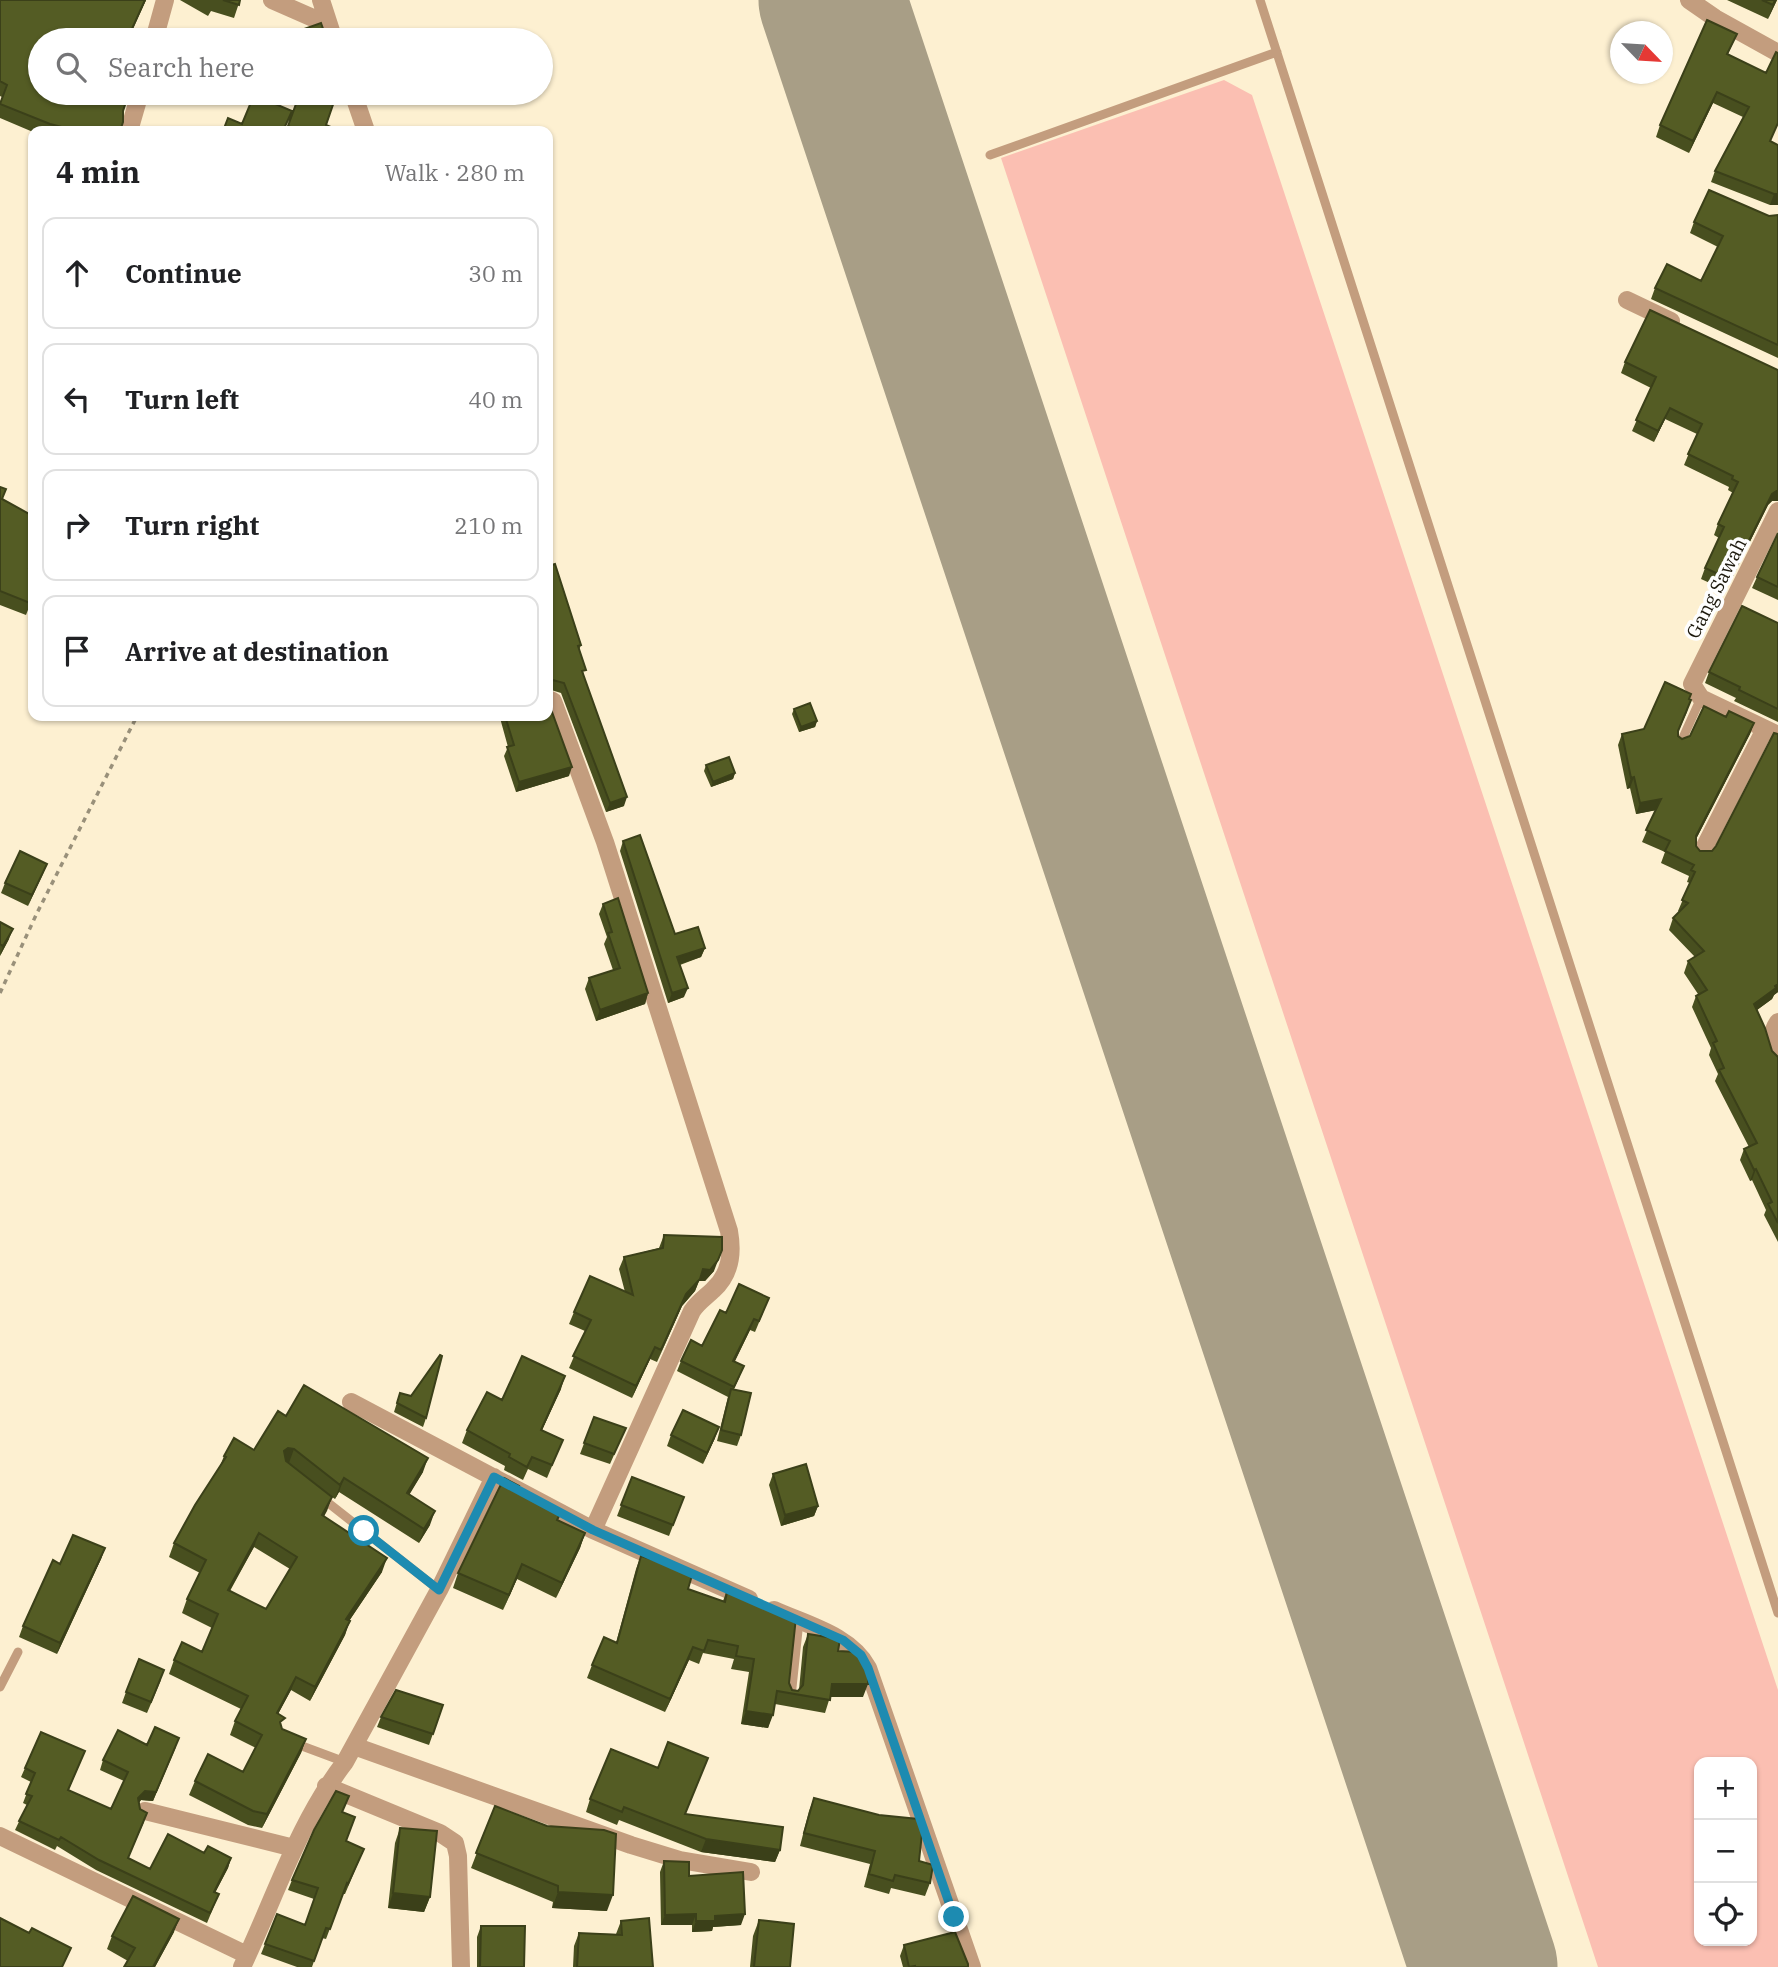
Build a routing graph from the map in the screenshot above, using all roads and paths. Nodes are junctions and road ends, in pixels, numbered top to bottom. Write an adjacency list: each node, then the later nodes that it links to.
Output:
1 (165, 0): 6 (street)
2 (272, 0): 7 (street)
3 (321, 0): 8 (street)
4 (1260, 0): 9 (lane)
5 (1689, 0): 10 (street)
6 (157, 28)
7 (322, 28)
8 (329, 28)
9 (1277, 51): 15 (lane); 33 (lane)
10 (1778, 52)
11 (137, 105): 13 (street)
12 (357, 105): 14 (street)
13 (130, 126)
14 (364, 126)
15 (990, 155)
16 (1626, 300): 17 (street)
17 (1688, 329)
18 (1778, 511): 19 (street, Gang Sawah)
19 (1697, 691): 22 (street); 23 (lane)
20 (553, 701): 31 (street)
21 (134, 721): 25 (path)
22 (1771, 732): 24 (street)
23 (1680, 744)
24 (1702, 852)
25 (0, 993)
26 (1778, 1022): 27 (street)
27 (1778, 1058)
28 (351, 1402): 29 (street)
29 (494, 1477): 31 (street); 32 (street)
30 (318, 1495): 32 (lane)
31 (593, 1530): 34 (street)
32 (439, 1590): 39 (street)
33 (1778, 1612)
34 (799, 1621): 37 (lane); 47 (street)
35 (18, 1652): 36 (lane)
36 (0, 1686)
37 (791, 1697)
38 (282, 1738): 39 (lane)
39 (349, 1754): 40 (street); 44 (street)
40 (326, 1786): 43 (street); 46 (street)
41 (145, 1811): 43 (street)
42 (0, 1836): 45 (street)
43 (294, 1848): 45 (street)
44 (751, 1872)
45 (244, 1961)
46 (461, 1967)
47 (972, 1967)

